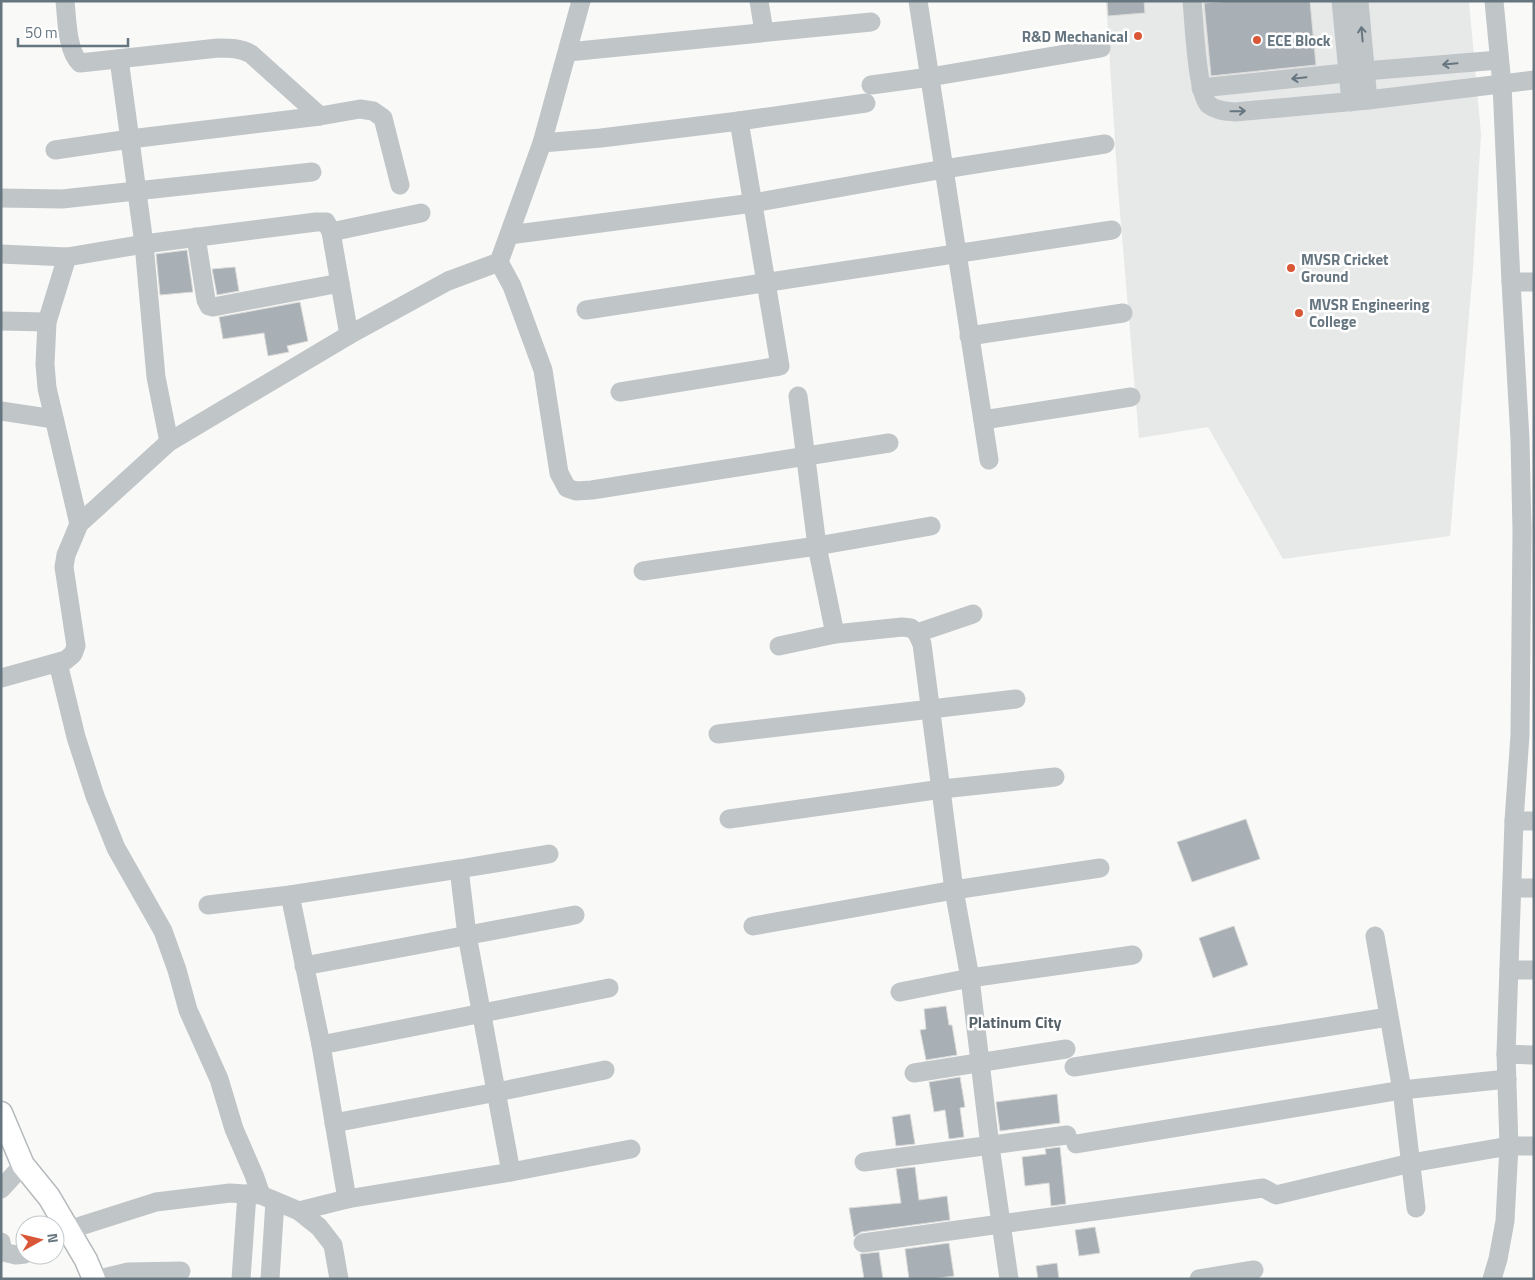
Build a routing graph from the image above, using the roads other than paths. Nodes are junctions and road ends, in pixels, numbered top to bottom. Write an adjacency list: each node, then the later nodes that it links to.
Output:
1 (581, 1): 12 (street)
2 (759, 1): 10 (street)
3 (918, 1): 16 (street)
4 (1192, 1): 20 (street)
5 (1341, 1): 15 (street)
6 (1359, 1): 15 (street, one-way to 6)
7 (1494, 1): 14 (street)
8 (68, 2): 13 (street)
9 (871, 22): 10 (street)
10 (764, 32): 12 (street)
11 (1101, 48): 16 (street)
12 (568, 52): 26 (street)
13 (119, 59): 23 (street); 25 (street)
14 (1499, 60): 15 (street, one-way to 15); 19 (street)
15 (1356, 72): 20 (street, one-way to 20); 21 (street)
16 (930, 77): 18 (street); 29 (street)
17 (1534, 80): 19 (street)
18 (871, 85)
19 (1502, 85): 21 (street); 46 (street)
20 (1201, 88): 21 (street, one-way to 21)
21 (1360, 101)
22 (866, 103): 24 (street)
23 (320, 116): 25 (street); 31 (street)
24 (739, 122): 26 (street); 34 (street)
25 (130, 139): 28 (street); 32 (street)
26 (542, 143): 38 (street)
27 (1105, 144): 29 (street)
28 (55, 150)
29 (944, 169): 34 (street); 42 (street)
30 (312, 172): 32 (street)
31 (400, 185)
32 (137, 191): 33 (street); 40 (street)
33 (1, 198)
34 (753, 203): 38 (street); 45 (street)
35 (421, 214): 37 (street)
36 (1112, 230): 42 (street)
37 (332, 232): 39 (street); 48 (street)
38 (509, 234): 44 (street)
39 (196, 237): 40 (street); 48 (street)
40 (144, 244): 43 (street); 62 (street)
41 (1, 254): 43 (street)
42 (956, 255): 45 (street); 54 (street)
43 (67, 257): 52 (street)
44 (499, 262): 53 (street); 65 (street)
45 (766, 282): 49 (street); 56 (street)
46 (1511, 282): 47 (street); 55 (street)
47 (1534, 282)
48 (340, 284): 53 (street)
49 (586, 310)
50 (1124, 313): 54 (street)
51 (1, 321): 52 (street)
52 (47, 322): 60 (street)
53 (348, 336): 62 (street)
54 (969, 336): 61 (street)
55 (1525, 372): 64 (street)
56 (620, 392)
57 (798, 396): 65 (street)
58 (1131, 397): 61 (street)
59 (1, 411): 60 (street)
60 (54, 419): 67 (street)
61 (983, 420): 66 (street)
62 (169, 442): 67 (street)
63 (889, 443): 65 (street)
64 (1527, 455): 69 (street)
65 (807, 456): 70 (street)
66 (989, 460)
67 (79, 524): 77 (street)
68 (931, 526): 70 (street)
69 (1528, 531): 76 (street)
70 (817, 546): 71 (street); 74 (street)
71 (644, 571)
72 (974, 614): 73 (street)
73 (917, 633): 74 (street); 80 (street)
74 (835, 634): 75 (street)
75 (780, 646)
76 (1527, 653): 82 (street)
77 (58, 663): 78 (street); 131 (street)
78 (1, 678)
79 (1016, 699): 80 (street)
80 (930, 710): 81 (street); 84 (street)
81 (718, 734)
82 (1527, 735): 86 (street)
83 (1055, 777): 84 (street)
84 (942, 789): 85 (street); 93 (street)
85 (729, 819)
86 (1514, 821): 87 (street); 91 (street)
87 (1534, 821)
88 (549, 854): 90 (street)
89 (1100, 868): 93 (street)
90 (459, 869): 94 (street); 98 (street)
91 (1512, 888): 92 (street); 102 (street)
92 (1534, 888)
93 (954, 890): 97 (street); 104 (street)
94 (290, 895): 95 (street); 101 (street)
95 (208, 905)
96 (575, 915): 98 (street)
97 (752, 926)
98 (467, 936): 101 (street); 107 (street)
99 (1375, 936): 108 (street)
100 (1133, 955): 104 (street)
101 (304, 966): 109 (street)
102 (1509, 970): 103 (street); 111 (street)
103 (1534, 970)
104 (970, 978): 106 (street); 113 (street)
105 (609, 988): 107 (street)
106 (900, 992)
107 (482, 1014): 109 (street); 119 (street)
108 (1388, 1016): 114 (street); 118 (street)
109 (321, 1046): 121 (street)
110 (1066, 1049): 113 (street)
111 (1506, 1054): 112 (street); 117 (street)
112 (1534, 1055)
113 (981, 1063): 116 (street); 122 (street)
114 (1074, 1067)
115 (605, 1070): 119 (street)
116 (914, 1073)
117 (1507, 1079): 118 (street); 123 (street)
118 (1402, 1090): 122 (street); 127 (street)
119 (496, 1092): 121 (street); 129 (street)
120 (1, 1113): 128 (main road)
121 (334, 1123): 132 (street)
122 (990, 1146): 126 (street); 136 (street)
123 (1509, 1146): 124 (street); 127 (street); 151 (street)
124 (1534, 1146)
125 (631, 1149): 129 (street)
126 (864, 1162)
127 (1411, 1163): 133 (street); 136 (street)
128 (23, 1165): 130 (street); 135 (main road)
129 (511, 1172): 132 (street)
130 (1, 1189)
131 (261, 1197): 134 (street); 137 (street); 146 (street); 147 (street)
132 (347, 1199): 134 (street)
133 (1416, 1208)
134 (299, 1212): 148 (street)
135 (54, 1215)
136 (1002, 1223): 139 (street); 149 (street)
137 (65, 1233)
138 (65, 1238): 144 (main road)
139 (863, 1243)
140 (2, 1252): 141 (street)
141 (15, 1255)
142 (1254, 1270): 150 (street)
143 (181, 1271): 145 (street)
144 (94, 1279)
145 (99, 1279)
146 (240, 1279)
147 (270, 1279)
148 (339, 1279)
149 (1009, 1279)
150 (1199, 1279)
151 (1492, 1279)

